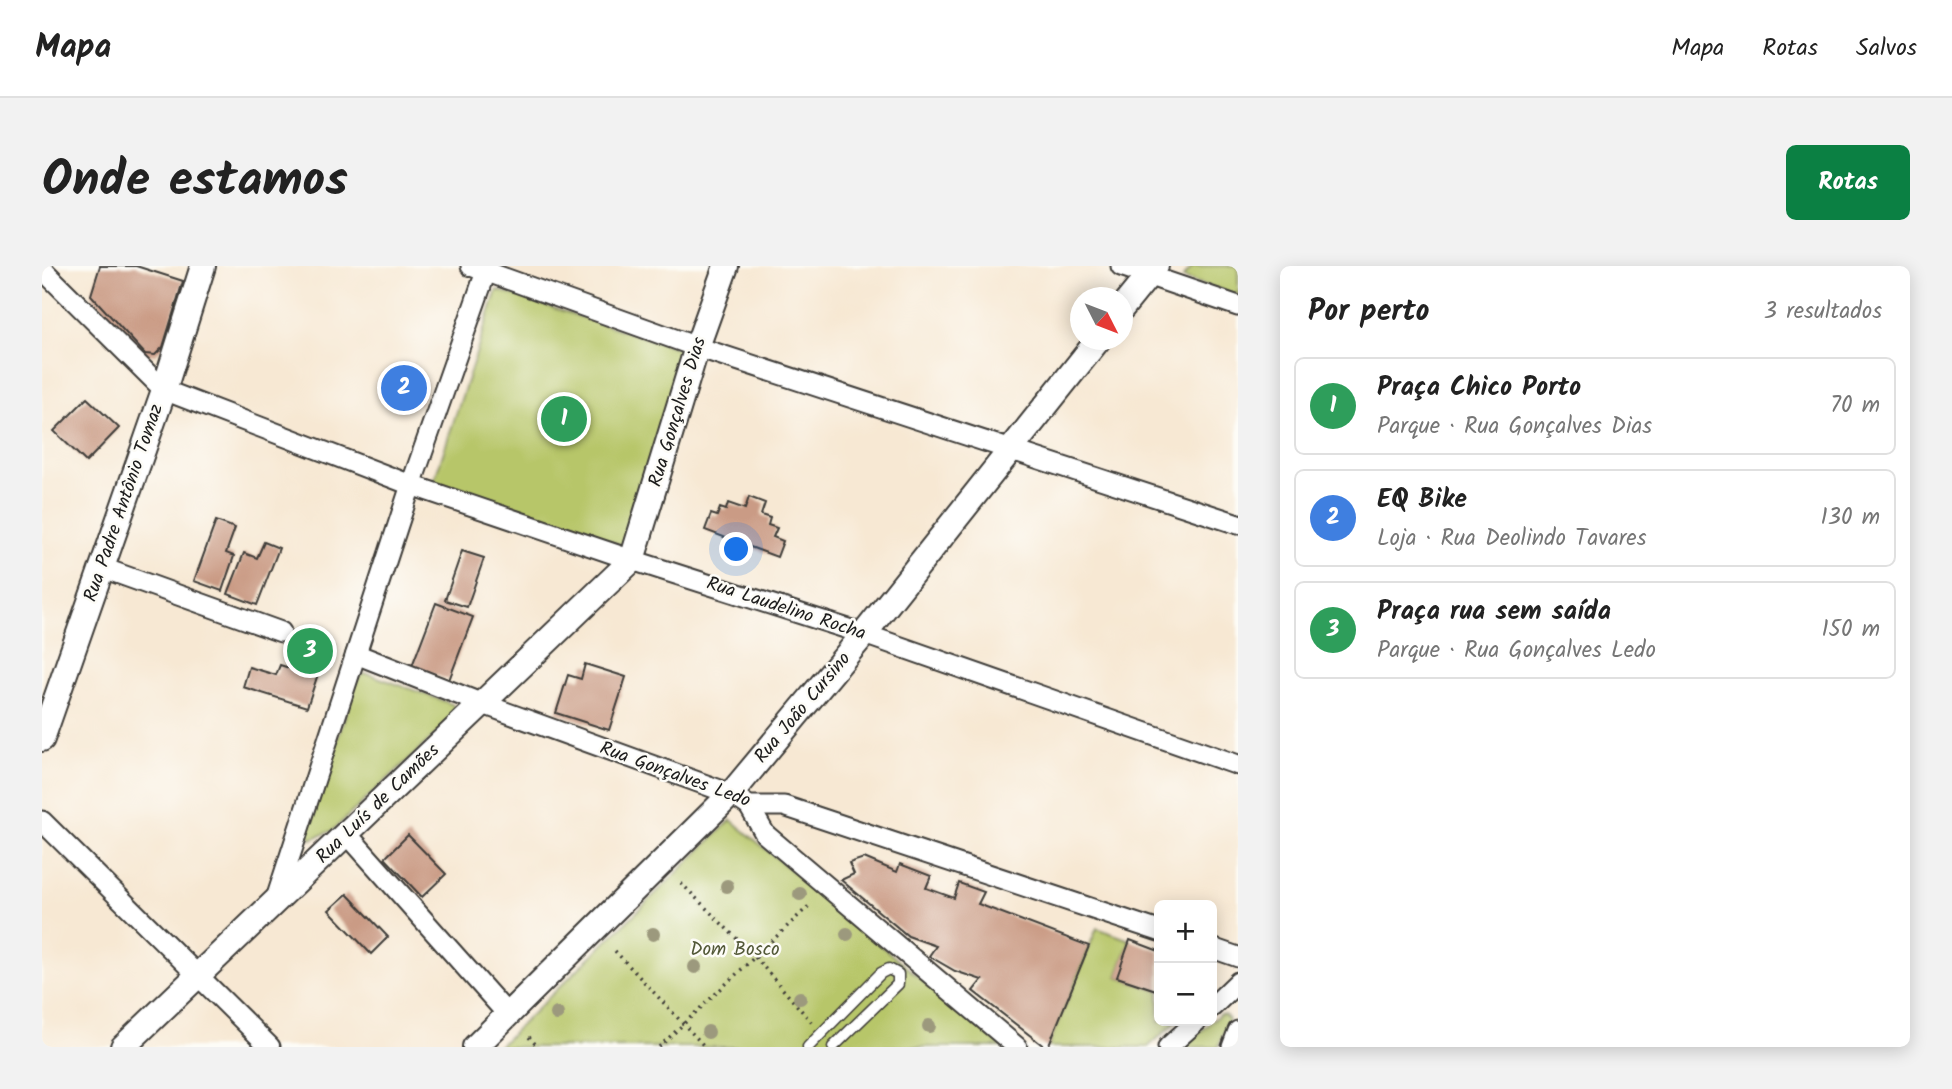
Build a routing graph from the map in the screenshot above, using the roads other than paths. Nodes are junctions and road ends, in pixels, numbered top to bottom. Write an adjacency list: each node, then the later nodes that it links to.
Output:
1 (203, 266): 11 (street, Rua Padre Antônio Tomaz)
2 (726, 266): 9 (street, Rua Gonçalves Dias)
3 (1121, 266): 6 (street)
4 (482, 268): 9 (street); 13 (street)
5 (42, 270): 11 (street)
6 (1152, 271): 7 (street); 8 (street)
7 (1133, 294)
8 (1238, 306)
9 (697, 347): 12 (street); 15 (street, Rua Gonçalves Dias)
10 (1090, 350): 12 (street, Rua João Cursino)
11 (164, 390): 13 (street, Rua Laudelino Rocha); 16 (street, Rua Padre Antônio Tomaz)
12 (1009, 450): 14 (street); 18 (street, Rua João Cursino)
13 (411, 485): 15 (street, Rua Laudelino Rocha); 19 (street)
14 (1238, 524)
15 (632, 560): 18 (street, Rua Laudelino Rocha); 20 (street, Rua Luís de Camões)
16 (100, 567): 17 (street); 21 (street, Rua Padre Antônio Tomaz)
17 (281, 632)
18 (864, 634): 22 (street, Rua Laudelino Rocha); 23 (street, Rua João Cursino)
19 (356, 654): 20 (street, Rua Gonçalves Ledo); 26 (street)
20 (483, 704): 23 (street, Rua Gonçalves Ledo); 25 (street, Rua Luís de Camões)
21 (42, 739)
22 (1238, 765)
23 (740, 800): 27 (street, Rua Gonçalves Ledo); 33 (street, Rua João Cursino); 41 (street)
24 (42, 821): 30 (street)
25 (348, 835): 26 (street, Rua Luís de Camões); 33 (street)
26 (275, 902): 30 (street, Rua Luís de Camões)
27 (1154, 929)
28 (1217, 950): 29 (street)
29 (1238, 957)
30 (199, 974): 36 (street, Rua Luís de Camões); 37 (street)
31 (1238, 982): 32 (street)
32 (1217, 1002)
33 (508, 1015): 38 (street, Rua João Cursino)
34 (1191, 1026): 42 (street)
35 (1238, 1031): 43 (street)
36 (123, 1047)
37 (270, 1047)
38 (475, 1047)
39 (808, 1047): 40 (lane)
40 (833, 1047)
41 (1017, 1047)
42 (1168, 1047)
43 (1232, 1047)

